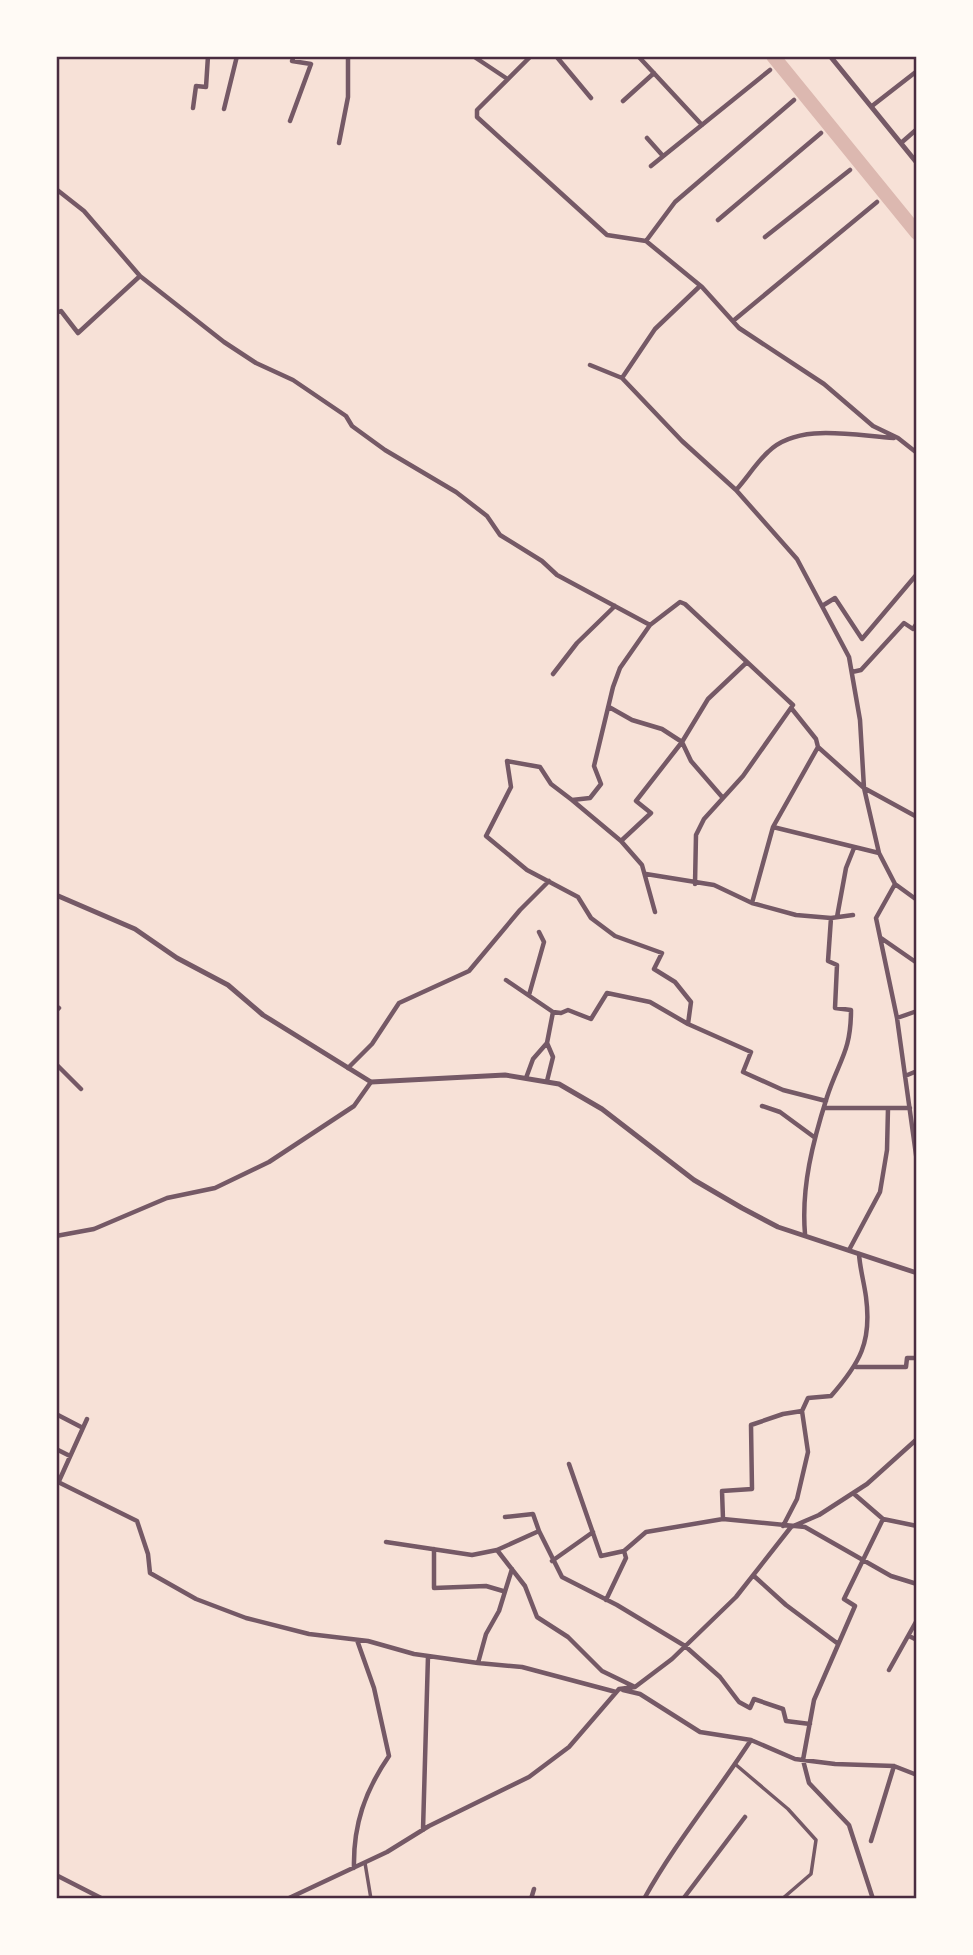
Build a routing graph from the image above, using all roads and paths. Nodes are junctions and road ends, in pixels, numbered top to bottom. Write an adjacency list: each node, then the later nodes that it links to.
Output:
1 (208, 56): 18 (street)
2 (237, 56): 19 (street)
3 (294, 56): 20 (street)
4 (348, 56): 25 (street)
5 (473, 56): 13 (street)
6 (531, 56): 13 (street)
7 (556, 56): 14 (street)
8 (638, 56): 12 (street)
9 (830, 56): 17 (street)
10 (770, 70): 21 (street)
11 (917, 71): 17 (street)
12 (654, 73): 16 (street); 21 (street)
13 (506, 78): 35 (street)
14 (591, 98)
15 (794, 100): 35 (street)
16 (622, 101)
17 (872, 106): 26 (street)
18 (193, 108)
19 (224, 109)
20 (290, 121)
21 (702, 125): 27 (street)
22 (917, 129): 26 (street)
23 (821, 133): 33 (street)
24 (647, 138): 27 (street)
25 (339, 143)
26 (901, 143): 28 (street)
27 (663, 156): 29 (street)
28 (916, 160)
29 (650, 166)
30 (850, 170): 34 (street)
31 (56, 189): 36 (street)
32 (877, 202): 39 (street)
33 (718, 220)
34 (765, 237)
35 (646, 241): 37 (street)
36 (140, 276): 38 (street); 46 (street)
37 (700, 286): 39 (street); 41 (street)
38 (56, 313)
39 (733, 321): 42 (street)
40 (590, 365): 41 (street)
41 (622, 378): 44 (street)
42 (898, 438): 43 (street); 44 (street)
43 (917, 453)
44 (736, 490): 47 (street)
45 (917, 574): 47 (street)
46 (615, 606): 49 (street); 52 (street)
47 (822, 606): 51 (street)
48 (917, 623): 51 (street)
49 (650, 625): 50 (street); 53 (street)
50 (746, 663): 54 (street); 55 (street)
51 (852, 673): 57 (street)
52 (553, 674)
53 (609, 707): 55 (street); 59 (street)
54 (792, 709): 56 (street); 58 (street)
55 (682, 741): 58 (street); 62 (street)
56 (818, 747): 57 (street); 61 (street)
57 (864, 788): 60 (street); 64 (street)
58 (723, 798): 67 (street)
59 (572, 800): 62 (street); 66 (street)
60 (917, 817)
61 (773, 827): 63 (street); 71 (street)
62 (621, 841): 65 (street)
63 (853, 848): 64 (street); 74 (street)
64 (878, 853): 68 (street)
65 (646, 874): 67 (street); 72 (street)
66 (549, 881): 83 (street); 86 (street)
67 (695, 884): 71 (street)
68 (895, 884): 70 (street); 76 (street)
69 (56, 895): 86 (street)
70 (917, 900)
71 (752, 903): 74 (street)
72 (655, 912)
73 (853, 915): 74 (street)
74 (834, 918): 93 (street)
75 (539, 932): 79 (street)
76 (880, 937): 77 (street); 82 (street)
77 (917, 963)
78 (506, 980): 79 (street)
79 (529, 995): 81 (street)
80 (917, 1011): 82 (street)
81 (553, 1012): 83 (street); 84 (street)
82 (897, 1018): 88 (street)
83 (688, 1024): 93 (street)
84 (547, 1043): 89 (street); 90 (street)
85 (56, 1064): 92 (street)
86 (348, 1068): 91 (street)
87 (917, 1071): 88 (street)
88 (905, 1076): 96 (street)
89 (526, 1077): 90 (street); 91 (street)
90 (547, 1081): 100 (street)
91 (371, 1083): 101 (street)
92 (81, 1089)
93 (825, 1105): 95 (street); 97 (street)
94 (762, 1106): 97 (street)
95 (888, 1108): 96 (street); 102 (street)
96 (910, 1108): 98 (street)
97 (814, 1137): 100 (street)
98 (916, 1137): 99 (street)
99 (917, 1162)
100 (805, 1234): 102 (street)
101 (56, 1237)
102 (849, 1250): 103 (street)
103 (859, 1254): 104 (street); 106 (street)
104 (917, 1273)
105 (917, 1358): 106 (street)
106 (856, 1367): 107 (street)
107 (802, 1411): 118 (street); 121 (street)
108 (56, 1414): 110 (street)
109 (87, 1419): 110 (street)
110 (83, 1428): 113 (street)
111 (917, 1439): 116 (street)
112 (56, 1449): 113 (street)
113 (70, 1456): 115 (street)
114 (569, 1464): 124 (street)
115 (57, 1481): 138 (street)
116 (853, 1493): 119 (street); 122 (street)
117 (505, 1517): 123 (street)
118 (723, 1519): 121 (street); 128 (street)
119 (883, 1519): 120 (street); 130 (street)
120 (917, 1526)
121 (783, 1527): 122 (street)
122 (791, 1527): 130 (street); 132 (street)
123 (539, 1531): 127 (street); 129 (street)
124 (593, 1532): 128 (street); 129 (street)
125 (386, 1542): 126 (street)
126 (434, 1549): 127 (street); 134 (street)
127 (497, 1550): 131 (street)
128 (624, 1551): 135 (street)
129 (552, 1560): 135 (street)
130 (862, 1560): 133 (street); 140 (street)
131 (512, 1569): 134 (street); 145 (street)
132 (754, 1576): 140 (street); 141 (street)
133 (917, 1584)
134 (503, 1591): 143 (street)
135 (606, 1600): 141 (street)
136 (917, 1620): 137 (street)
137 (909, 1636): 139 (street); 144 (street)
138 (357, 1640): 142 (street); 157 (street)
139 (917, 1640)
140 (837, 1643): 147 (street)
141 (685, 1646): 145 (street); 147 (street)
142 (428, 1656): 143 (street); 154 (street)
143 (478, 1663): 146 (street)
144 (890, 1670)
145 (635, 1687): 146 (street)
146 (617, 1691): 148 (street); 154 (street)
147 (810, 1724): 149 (street)
148 (751, 1740): 149 (street); 150 (street)
149 (803, 1760): 151 (street); 167 (street)
150 (735, 1764): 164 (street); 166 (street)
151 (894, 1766): 152 (street); 155 (street)
152 (917, 1775)
153 (745, 1817): 165 (street)
154 (423, 1830): 156 (street)
155 (871, 1841)
156 (365, 1863): 157 (street); 162 (street)
157 (354, 1868): 161 (street)
158 (56, 1875): 160 (street)
159 (534, 1889): 163 (street)
160 (103, 1899)
161 (287, 1899)
162 (371, 1899)
163 (531, 1899)
164 (645, 1899)
165 (683, 1899)
166 (782, 1899)
167 (873, 1899)

